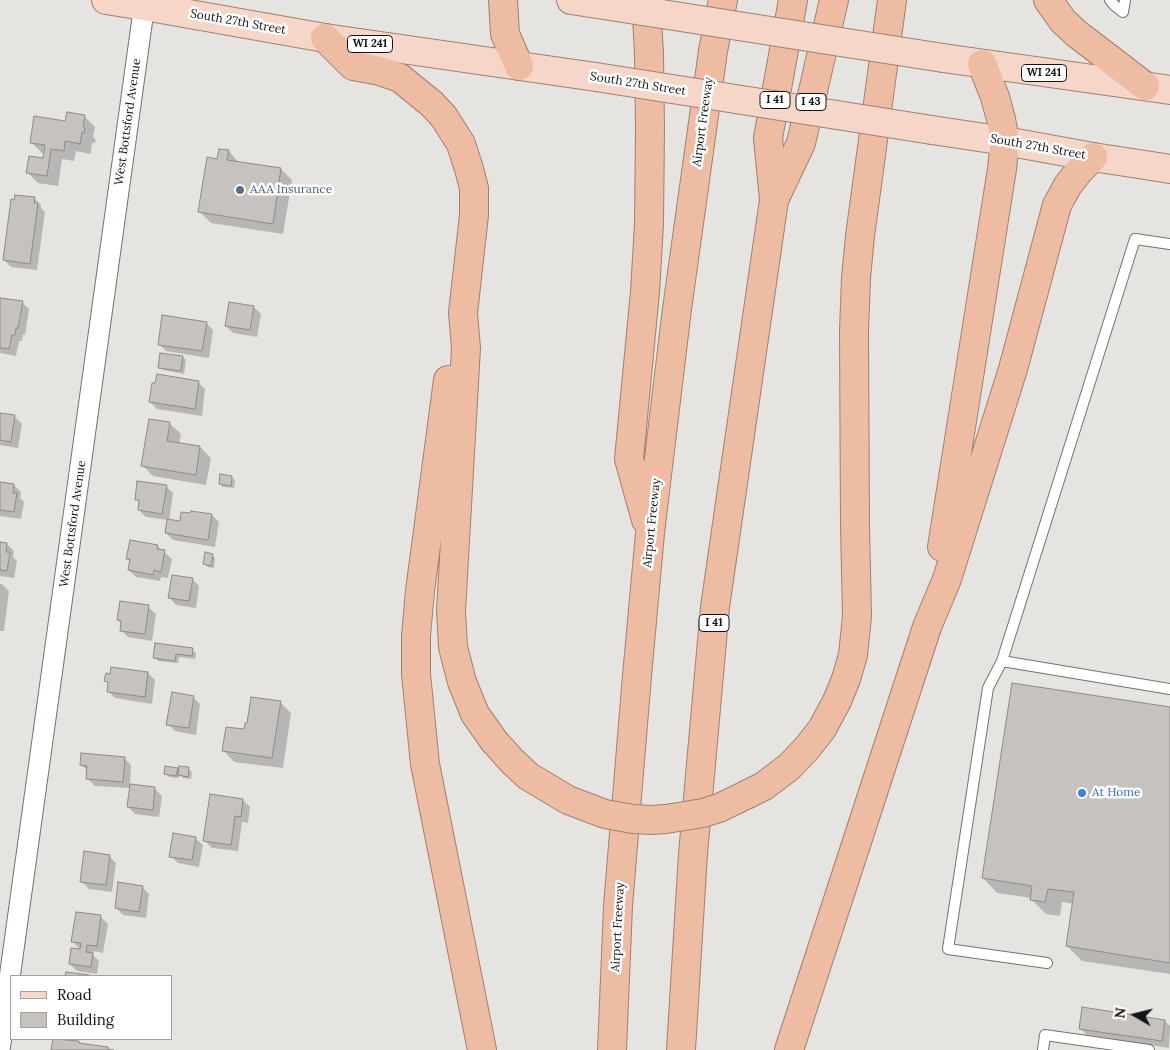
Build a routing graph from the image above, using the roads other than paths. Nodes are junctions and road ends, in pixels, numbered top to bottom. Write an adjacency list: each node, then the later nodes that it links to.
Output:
1 (106, 0): 12 (main road, South 27th Street / WI 241)
2 (503, 0): 15 (highway)
3 (646, 0): 23 (highway)
4 (723, 0): 23 (highway, Airport Freeway)
5 (793, 0): 20 (highway, I 41)
6 (834, 0): 20 (highway, I 43)
7 (892, 0): 22 (highway, bridge)
8 (1048, 0): 16 (highway)
9 (1110, 0): 10 (lane)
10 (1125, 0)
11 (581, 2): 14 (main road, WI 241, bridge)
12 (145, 3): 13 (main road, South 27th Street / WI 241); 28 (street, West Bottsford Avenue)
13 (324, 38): 15 (main road, South 27th Street / WI 241); 22 (highway)
14 (982, 64): 16 (main road, WI 241); 17 (highway)
15 (519, 66): 17 (main road, South 27th Street / WI 241, bridge)
16 (1158, 88)
17 (1005, 141): 18 (main road, South 27th Street / WI 241); 24 (highway)
18 (1093, 157): 19 (main road, South 27th Street / WI 241); 24 (highway)
19 (1170, 169)
20 (774, 200): 31 (highway, I 41)
21 (1170, 244): 25 (lane)
22 (463, 313): 29 (highway)
23 (650, 533): 30 (highway, Airport Freeway)
24 (927, 627): 32 (highway)
25 (1002, 661): 26 (lane); 27 (lane)
26 (1170, 689)
27 (1047, 963)
28 (0, 1047)
29 (482, 1050)
30 (612, 1050)
31 (681, 1050)
32 (789, 1050)
33 (1043, 1050): 34 (lane)
34 (1149, 1050)

